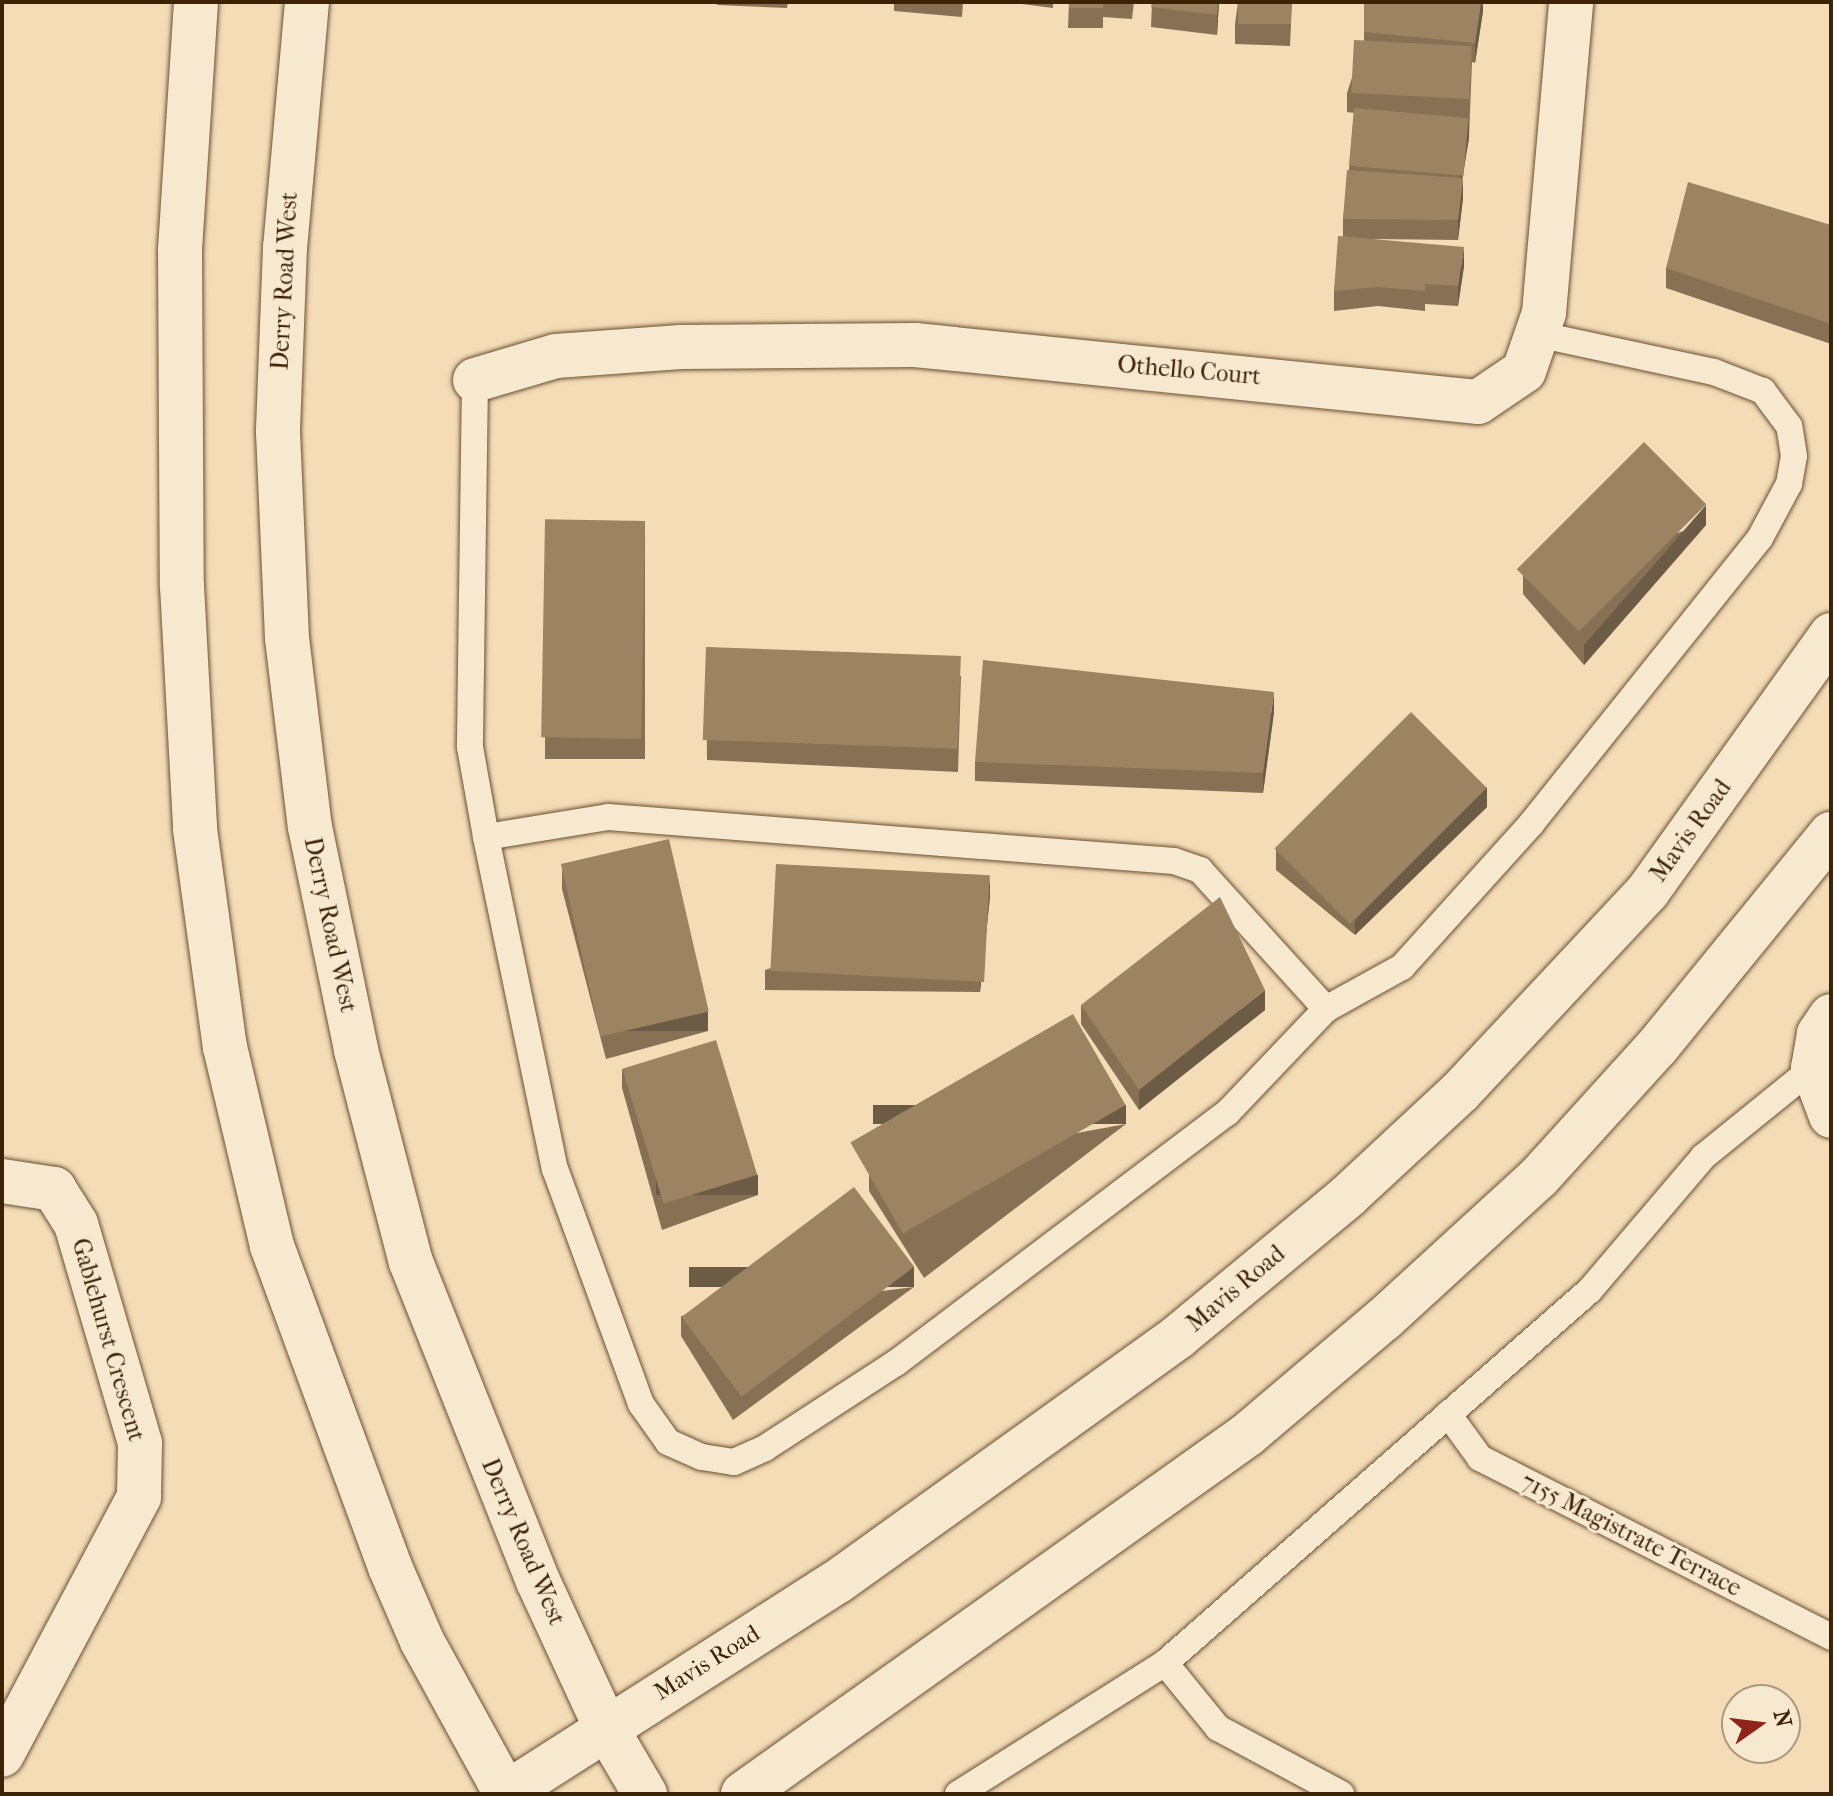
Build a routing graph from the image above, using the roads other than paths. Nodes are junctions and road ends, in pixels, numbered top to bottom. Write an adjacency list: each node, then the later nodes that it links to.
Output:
1 (196, 2): 19 (main road)
2 (307, 2): 17 (main road, Derry Road West)
3 (1571, 2): 4 (main road, Othello Court)
4 (1536, 334): 5 (main road, Othello Court); 9 (lane)
5 (475, 380): 8 (lane)
6 (1831, 635): 17 (main road, Mavis Road)
7 (1831, 834): 21 (main road)
8 (486, 837): 9 (lane); 9 (lane)
9 (1326, 1009)
10 (1831, 1016): 11 (main road)
11 (1813, 1068): 12 (main road); 14 (lane)
12 (1831, 1116)
13 (2, 1181): 18 (main road, Gablehurst Crescent)
14 (1448, 1414): 15 (lane, 7155 Magistrate Terrace); 16 (lane)
15 (1831, 1637)
16 (1165, 1663): 22 (lane); 23 (lane)
17 (605, 1726): 19 (main road, Mavis Road); 20 (main road, Derry Road West)
18 (2, 1755)
19 (506, 1794)
20 (645, 1794)
21 (743, 1794)
22 (958, 1794)
23 (1341, 1794)

